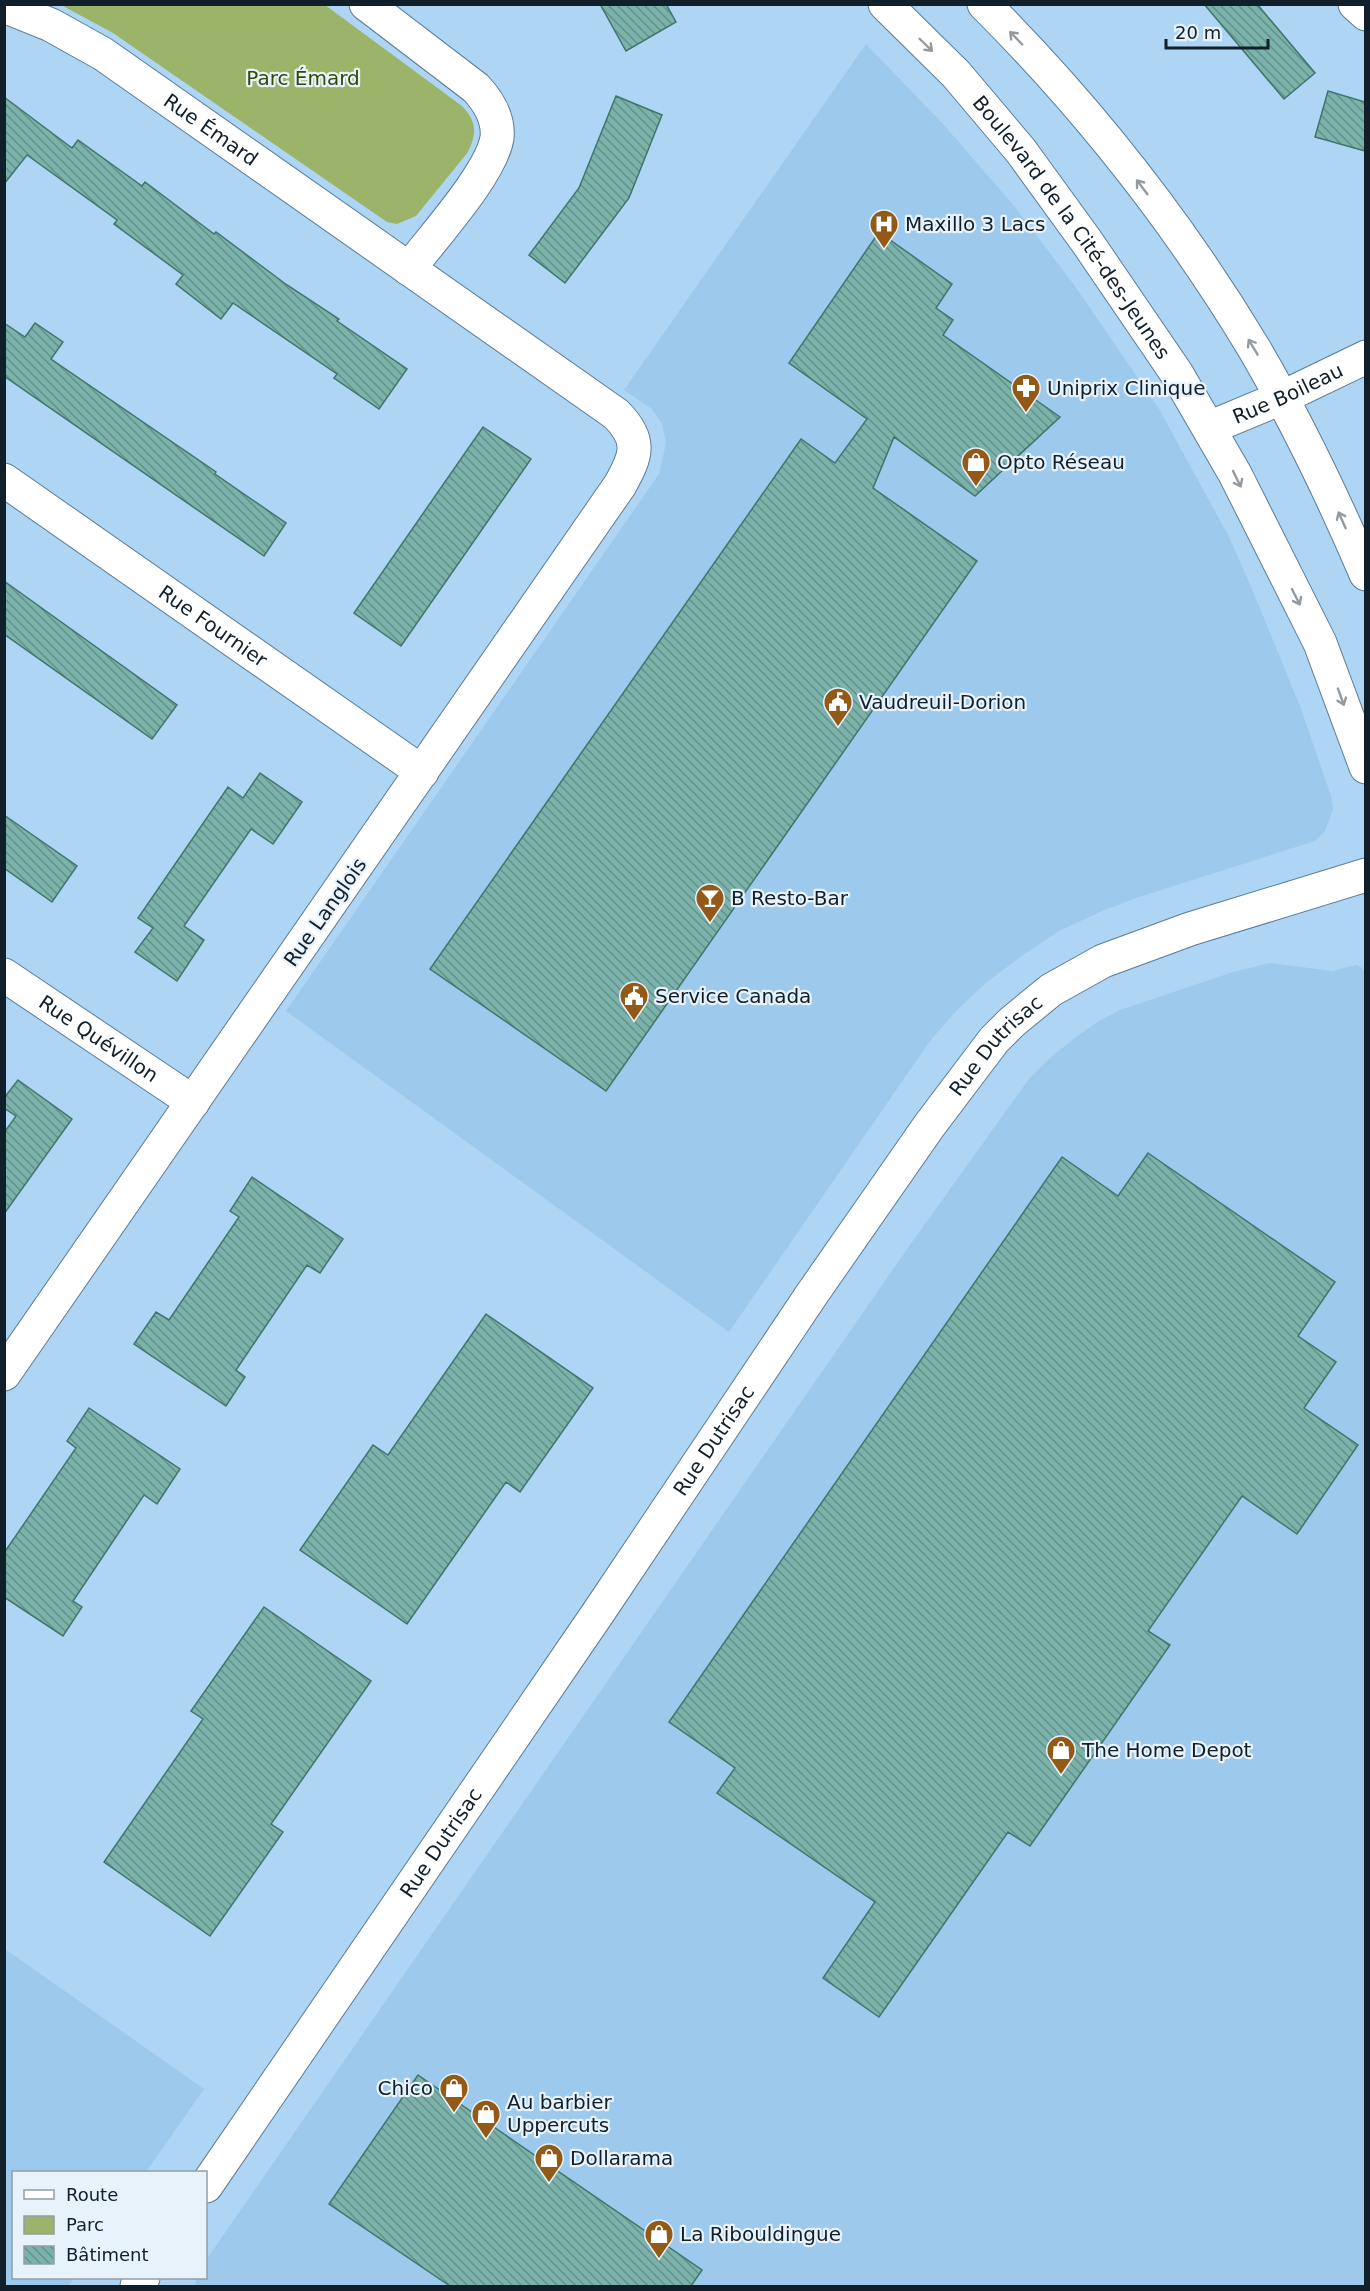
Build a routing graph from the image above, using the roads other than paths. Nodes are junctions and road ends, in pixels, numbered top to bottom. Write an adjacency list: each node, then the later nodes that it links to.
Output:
1 (366, 4): 7 (street)
2 (885, 4): 10 (street, Boulevard de la Cité-des-Jeunes, one-way to 10)
3 (984, 4): 9 (street, one-way to 3)
4 (1355, 4): 6 (street)
5 (4, 6): 7 (street, Rue Émard)
6 (1365, 14)
7 (409, 269): 11 (street, Rue Émard)
8 (1365, 357): 9 (street, Rue Boileau)
9 (1281, 398): 10 (street, Rue Boileau); 13 (street, one-way to 9)
10 (1209, 428): 14 (street, Boulevard de la Cité-des-Jeunes, one-way to 14)
11 (635, 445): 15 (street, Rue Langlois)
12 (4, 480): 15 (street, Rue Fournier)
13 (1365, 574)
14 (1365, 767)
15 (422, 772): 18 (street, Rue Langlois)
16 (1365, 875): 20 (street, Rue Dutrisac)
17 (4, 975): 18 (street, Rue Quévillon)
18 (193, 1102): 19 (street, Rue Langlois)
19 (4, 1374)
20 (207, 2185)

